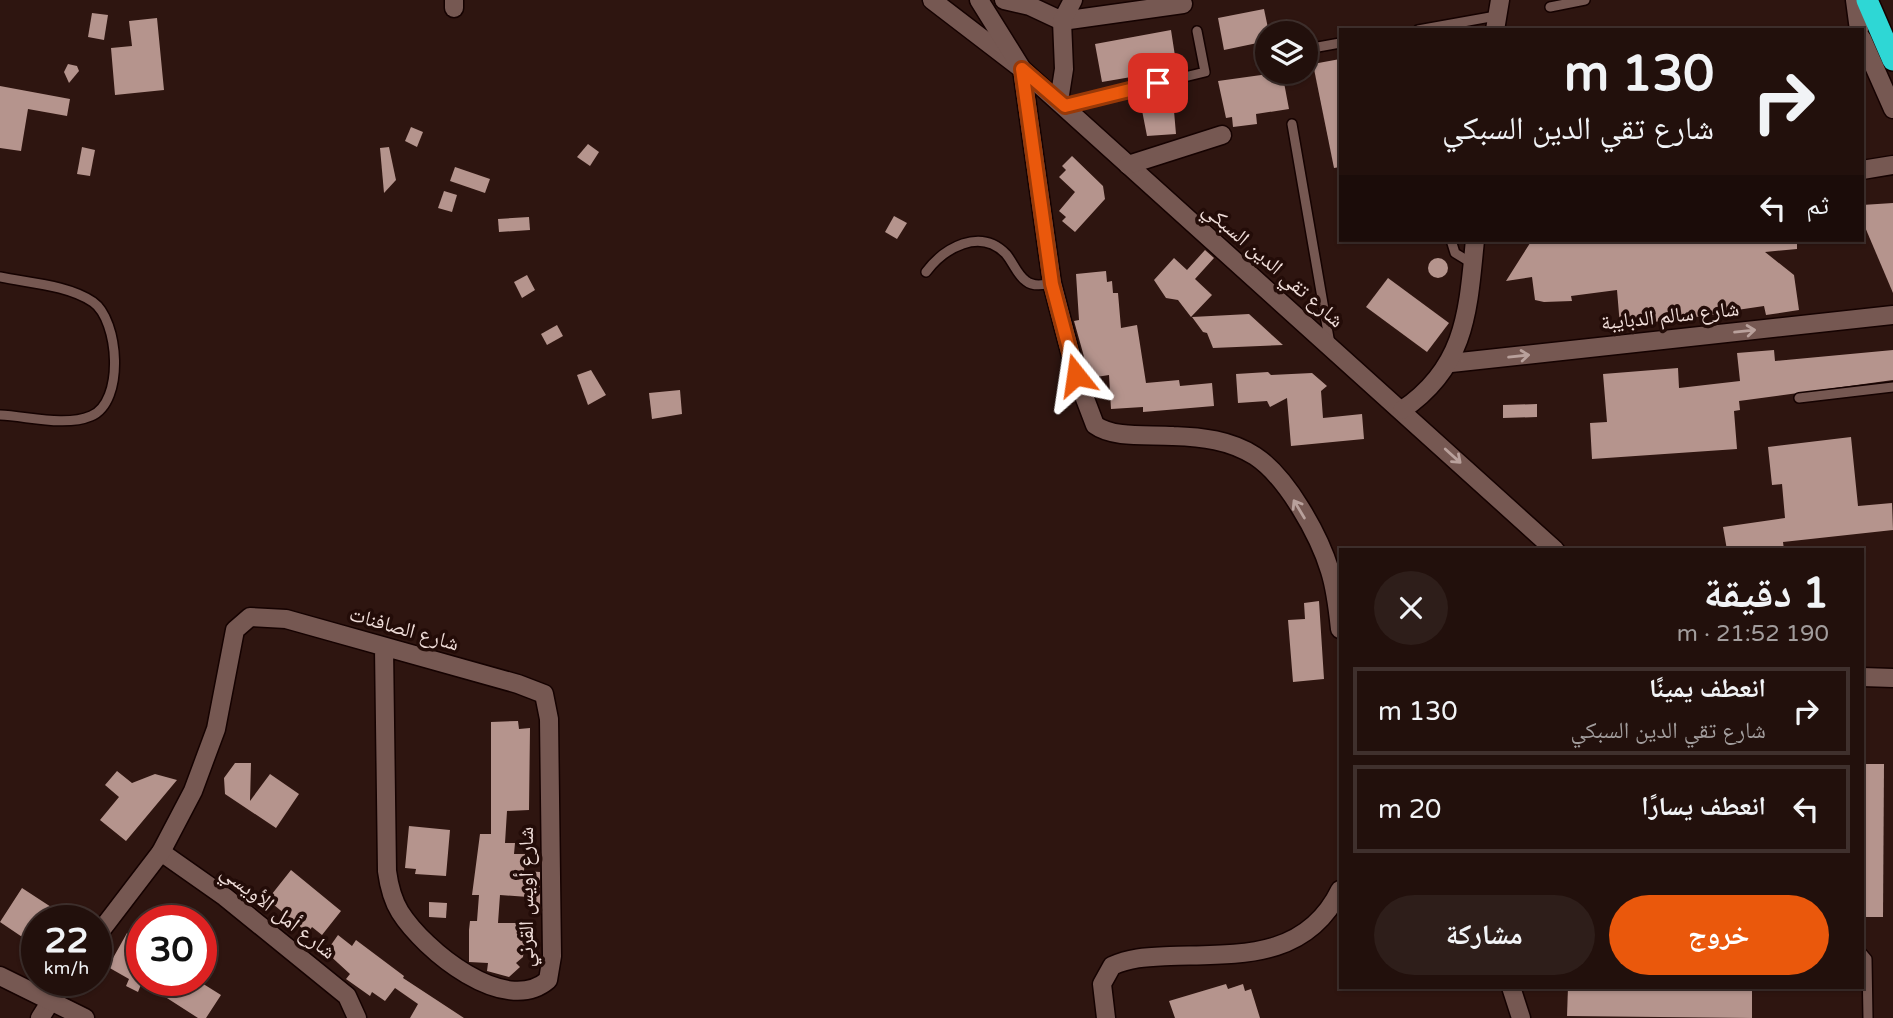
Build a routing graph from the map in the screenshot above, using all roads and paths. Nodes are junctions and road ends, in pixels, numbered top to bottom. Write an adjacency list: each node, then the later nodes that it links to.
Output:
1 (932, 0): 19 (street)
2 (979, 0): 19 (street, شارع تقي الدين السبكي)
3 (1004, 0): 11 (street)
4 (1073, 0): 11 (street)
5 (1585, 0): 9 (lane)
6 (1855, 0): 13 (street)
7 (1867, 0): 18 (highway)
8 (1183, 4): 11 (street)
9 (1550, 7)
10 (1497, 15): 12 (lane)
11 (1062, 21): 20 (street)
12 (1429, 28)
13 (1859, 28)
14 (1197, 32): 20 (lane)
15 (1339, 43): 17 (lane)
16 (1864, 44): 21 (street)
17 (1318, 47)
18 (1893, 60)
19 (1022, 69): 20 (street, شارع تقي الدين السبكي); 32 (street)
20 (1062, 104): 24 (street, شارع تقي الدين السبكي)
21 (1893, 109)
22 (1292, 124): 34 (lane)
23 (1222, 135): 24 (street)
24 (1128, 165): 34 (street, شارع تقي الدين السبكي)
25 (1893, 165): 26 (street)
26 (1864, 170)
27 (1452, 242): 29 (lane)
28 (1475, 242): 29 (street)
29 (1473, 264): 35 (street)
30 (926, 272): 32 (lane)
31 (0, 277): 39 (lane)
32 (1052, 284): 41 (street, one-way to 32)
33 (1893, 315): 35 (street, شارع سالم الدبايبة, one-way to 33)
34 (1331, 346): 38 (street, شارع تقي الدين السبكي)
35 (1451, 363): 38 (street)
36 (1893, 387): 37 (lane)
37 (1798, 398)
38 (1402, 410): 40 (street, شارع تقي الدين السبكي, one-way to 40)
39 (0, 415)
40 (1553, 548)
41 (1335, 575): 42 (street)
42 (1339, 618)
43 (384, 648): 46 (street, شارع الصافنات); 46 (street, شارع أويس القرني); 47 (street, شارع الصافنات)
44 (1864, 677): 45 (street)
45 (1893, 678)
46 (548, 704)
47 (161, 852): 49 (street); 57 (street, شارع أمل الأويسي)
48 (1339, 892): 58 (street)
49 (112, 916)
50 (1864, 956): 60 (lane)
51 (0, 975): 54 (street)
52 (1512, 989): 59 (street)
53 (53, 996): 54 (street)
54 (50, 1000): 55 (street); 56 (street)
55 (40, 1018)
56 (85, 1018)
57 (357, 1018)
58 (1106, 1018)
59 (1521, 1018)
60 (1868, 1018)

